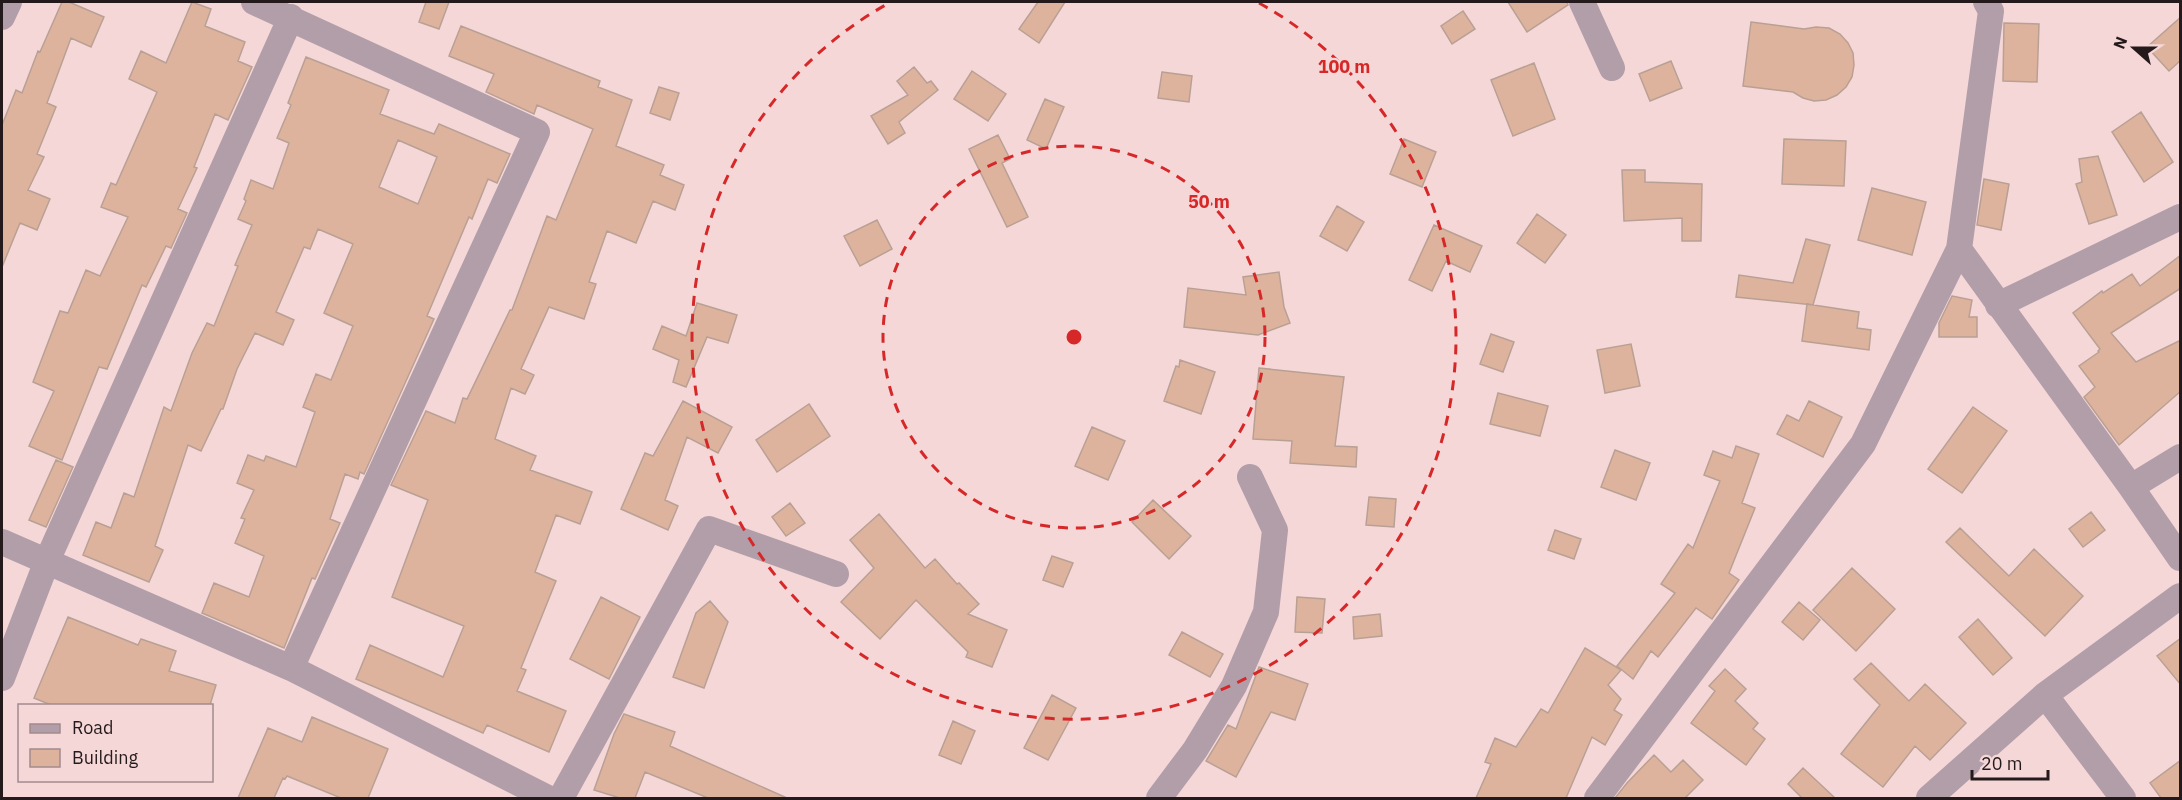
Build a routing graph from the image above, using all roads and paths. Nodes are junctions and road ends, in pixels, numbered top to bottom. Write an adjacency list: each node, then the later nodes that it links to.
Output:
1 (9, 2): 5 (street)
2 (254, 2): 6 (street)
3 (1582, 2): 7 (street)
4 (1992, 4): 9 (street)
5 (2, 17)
6 (291, 17): 16 (street); 19 (street)
7 (1612, 68)
8 (2181, 217): 10 (street)
9 (1959, 249): 10 (street); 25 (street)
10 (1998, 305): 13 (street)
11 (2181, 457): 13 (street)
12 (1250, 477): 24 (street)
13 (2131, 487): 15 (street)
14 (2, 542): 16 (street)
15 (2181, 558)
16 (47, 561): 19 (street); 20 (street)
17 (836, 574): 23 (street)
18 (2181, 596): 21 (street)
19 (291, 668): 22 (street)
20 (2, 678)
21 (2045, 695): 26 (street); 27 (street)
22 (548, 798)
23 (561, 798)
24 (1159, 798)
25 (1597, 798)
26 (1929, 798)
27 (2123, 798)

